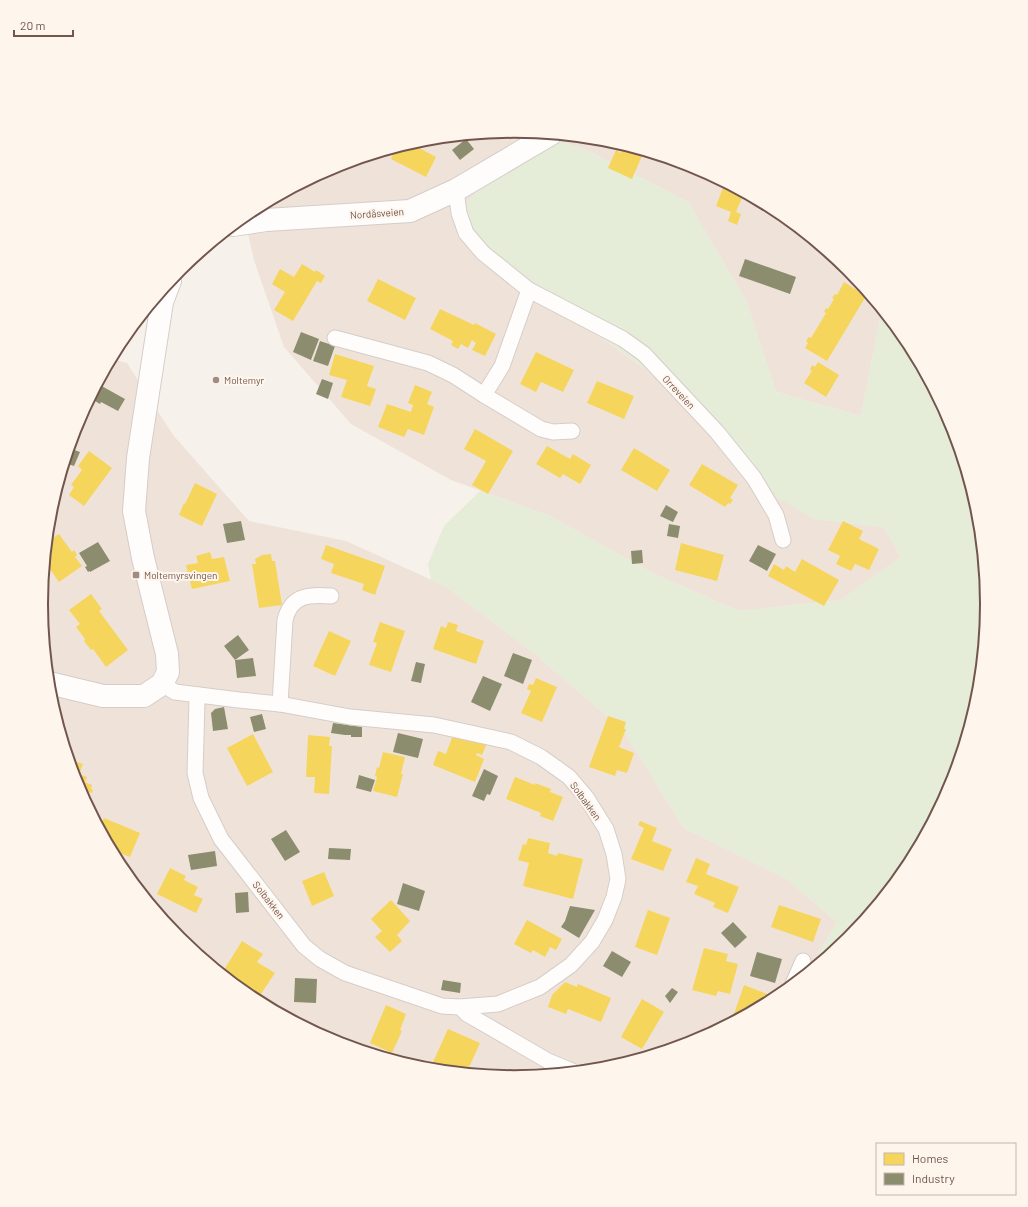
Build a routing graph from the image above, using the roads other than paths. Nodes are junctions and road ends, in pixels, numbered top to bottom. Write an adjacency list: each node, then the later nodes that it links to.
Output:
1 (534, 138): 2 (main road, Nordåsveien)
2 (456, 190): 3 (main road, Nordåsveien); 4 (street, Orreveien)
3 (245, 223)
4 (529, 290): 7 (street); 9 (street, Orreveien)
5 (159, 302): 11 (main road)
6 (336, 338): 7 (street)
7 (484, 395): 8 (street)
8 (572, 430)
9 (783, 540)
10 (331, 596): 14 (street)
11 (162, 684): 12 (main road); 13 (street, Solbakken)
12 (55, 685)
13 (200, 695): 14 (street, Solbakken); 17 (street, Solbakken)
14 (280, 704): 17 (street, Solbakken)
15 (803, 961): 16 (street)
16 (798, 973)
17 (460, 1007): 18 (street)
18 (563, 1067)

